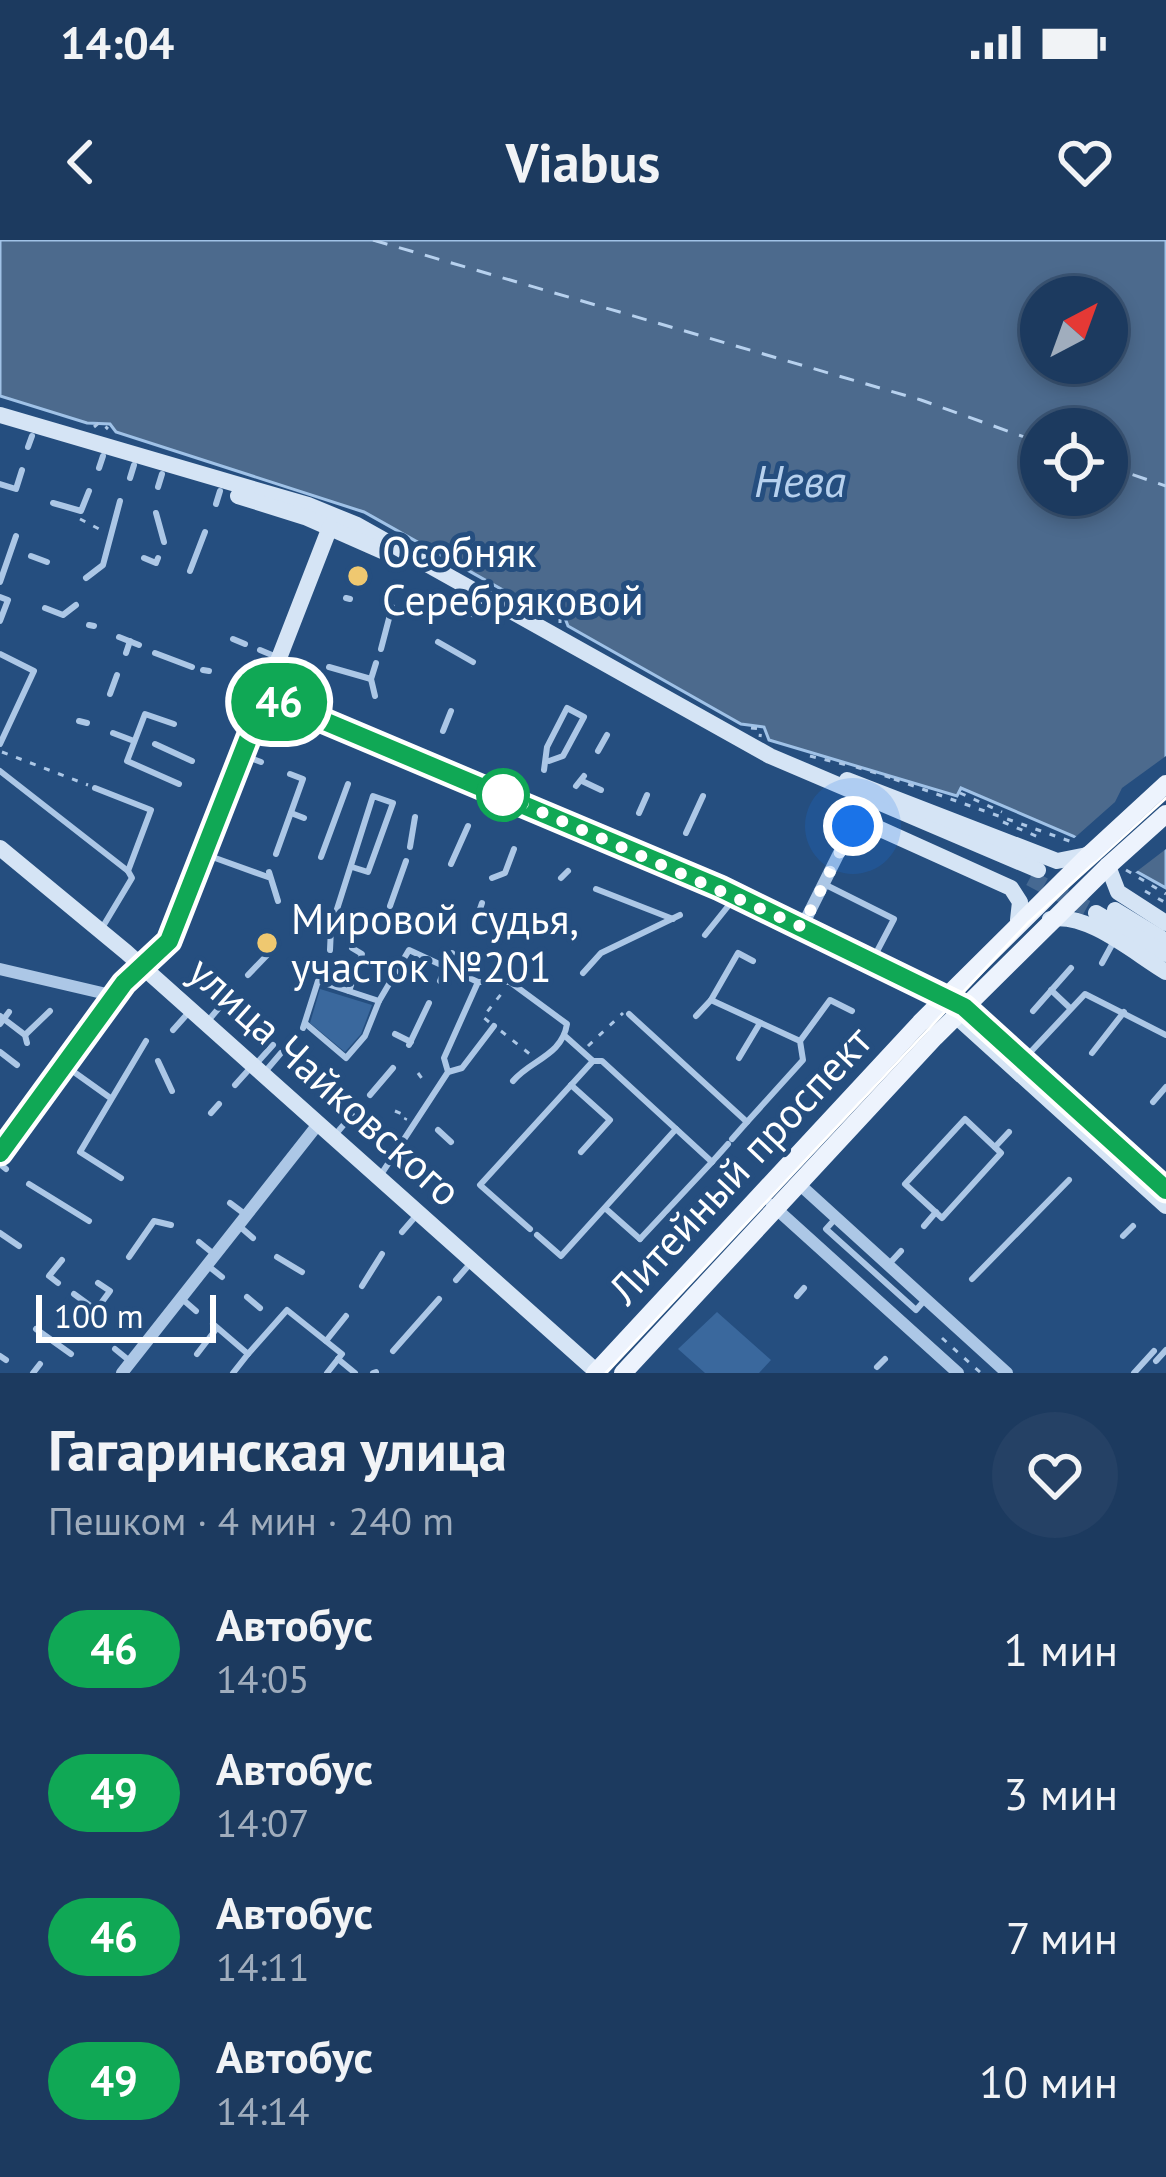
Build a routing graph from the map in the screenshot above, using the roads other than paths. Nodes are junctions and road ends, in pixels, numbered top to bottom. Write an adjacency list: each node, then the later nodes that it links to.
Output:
1 (0, 415): 9 (main road)
2 (0, 427): 9 (main road)
3 (22, 470): 4 (lane)
4 (0, 484)
5 (89, 490): 7 (lane)
6 (120, 501): 18 (lane)
7 (53, 503)
8 (156, 514): 12 (lane)
9 (333, 521): 35 (main road); 63 (main road); 74 (main road)
10 (205, 532): 17 (lane)
11 (16, 536): 19 (lane)
12 (164, 542)
13 (31, 556): 16 (lane)
14 (144, 558): 15 (lane)
15 (158, 558)
16 (47, 562)
17 (190, 571)
18 (86, 578)
19 (0, 582)
20 (0, 597): 24 (lane)
21 (76, 605): 22 (lane)
22 (45, 608)
23 (392, 608): 31 (lane)
24 (0, 621)
25 (119, 637): 34 (lane)
26 (459, 638): 32 (lane)
27 (232, 639): 29 (lane)
28 (438, 642): 32 (lane)
29 (245, 644)
30 (260, 650): 35 (lane)
31 (381, 650)
32 (452, 650): 38 (lane)
33 (154, 652): 37 (lane)
34 (126, 653)
35 (285, 653): 46 (main road)
36 (0, 654): 57 (lane)
37 (176, 661): 40 (lane); 42 (lane)
38 (473, 662)
39 (376, 663): 44 (lane)
40 (192, 667)
41 (329, 667): 44 (lane)
42 (172, 671)
43 (117, 675): 45 (lane)
44 (371, 679): 47 (lane)
45 (110, 694)
46 (265, 696): 58 (main road); 96 (main road)
47 (375, 696)
48 (158, 705): 50 (lane)
49 (451, 711): 52 (lane)
50 (155, 716): 51 (lane); 55 (lane)
51 (174, 724)
52 (443, 731)
53 (113, 733): 55 (lane)
54 (607, 735): 59 (lane)
55 (134, 741): 67 (lane)
56 (155, 744): 60 (lane)
57 (0, 748)
58 (240, 751): 61 (lane); 85 (main road)
59 (598, 751)
60 (192, 760)
61 (261, 762)
62 (546, 765): 62 (lane)
63 (800, 770): 74 (main road); 87 (main road)
64 (0, 771): 93 (lane)
65 (290, 774): 75 (lane)
66 (581, 781): 71 (lane)
67 (179, 784)
68 (348, 784): 88 (lane)
69 (1166, 784): 87 (main road, Литейный проспект, bridge)
70 (95, 788): 93 (lane)
71 (601, 790)
72 (647, 795): 76 (lane)
73 (703, 796): 81 (lane)
74 (862, 807): 95 (street); 101 (main road)
75 (291, 813): 79 (lane); 86 (lane)
76 (639, 813)
77 (1166, 814): 91 (main road, Литейный проспект, bridge)
78 (415, 817): 82 (lane)
79 (304, 818)
80 (468, 826): 90 (lane)
81 (686, 833)
82 (410, 847)
83 (514, 849): 94 (lane)
84 (1, 850): 104 (main road, улица Чайковского)
85 (204, 854): 98 (lane); 117 (main road)
86 (276, 854)
87 (1090, 854): 101 (main road, Литейный проспект)
88 (321, 857)
89 (406, 861): 99 (lane)
90 (451, 864)
91 (1108, 866): 100 (main road, Литейный проспект); 102 (main road)
92 (352, 867): 92 (lane); 108 (lane)
93 (128, 871): 104 (lane)
94 (492, 878)
95 (824, 884): 103 (street); 114 (lane)
96 (717, 887): 103 (main road); 105 (lane)
97 (596, 889): 121 (lane)
98 (278, 901)
99 (390, 906)
100 (1049, 919): 107 (main road); 138 (main road, Литейный проспект)
101 (1018, 920): 128 (main road, Литейный проспект)
102 (1166, 923)
103 (802, 927): 114 (main road)
104 (100, 931): 117 (main road, улица Чайковского)
105 (705, 934)
106 (1166, 940): 112 (main road)
107 (1114, 941): 115 (lane); 120 (main road)
108 (335, 945)
109 (352, 948): 126 (lane)
110 (273, 949): 122 (lane)
111 (452, 953): 116 (lane)
112 (1166, 954)
113 (753, 961): 129 (lane)
114 (872, 962): 128 (main road)
115 (1102, 964)
116 (446, 967): 123 (lane); 124 (lane); 130 (lane)
117 (143, 968): 127 (main road); 134 (main road, улица Чайковского)
118 (1071, 968): 125 (lane)
119 (0, 969): 127 (street)
120 (1166, 972)
121 (583, 973)
122 (248, 975)
123 (440, 981)
124 (478, 982): 151 (lane); 166 (lane)
125 (1052, 990): 133 (lane); 135 (lane)
126 (349, 991): 130 (lane); 145 (lane)
127 (115, 996): 163 (main road)
128 (946, 998): 138 (main road); 194 (main road, Литейный проспект)
129 (711, 1000): 141 (lane); 144 (lane)
130 (379, 1001): 145 (lane)
131 (224, 1002): 146 (lane)
132 (429, 1003): 149 (lane)
133 (1070, 1008): 139 (lane); 159 (lane)
134 (190, 1010): 146 (main road, улица Чайковского); 148 (lane)
135 (1033, 1010)
136 (50, 1011): 142 (lane)
137 (852, 1011): 153 (lane)
138 (960, 1012): 159 (main road); 192 (main road, Литейный проспект); 195 (main road)
139 (1124, 1012): 150 (lane); 157 (lane)
140 (629, 1014): 178 (lane)
141 (696, 1016)
142 (3, 1018)
143 (296, 1018): 145 (lane)
144 (760, 1022): 153 (lane); 158 (lane)
145 (305, 1023)
146 (206, 1024): 165 (main road, улица Чайковского)
147 (494, 1026): 166 (lane)
148 (173, 1030)
149 (394, 1034)
150 (1166, 1035)
151 (565, 1036): 161 (lane); 167 (lane)
152 (146, 1041): 173 (lane)
153 (800, 1041): 178 (lane)
154 (273, 1046): 165 (lane)
155 (0, 1052): 162 (lane)
156 (281, 1053): 165 (lane)
157 (1092, 1053)
158 (739, 1058)
159 (1024, 1059): 195 (main road)
160 (158, 1061): 171 (lane)
161 (593, 1061): 169 (lane); 180 (lane)
162 (17, 1065)
163 (59, 1065): 173 (lane); 186 (main road)
164 (393, 1068): 172 (lane)
165 (256, 1069): 168 (lane); 179 (main road, улица Чайковского)
166 (448, 1072): 189 (lane)
167 (514, 1082)
168 (235, 1085)
169 (571, 1085): 187 (lane); 197 (lane)
170 (1166, 1087): 174 (lane)
171 (172, 1091)
172 (370, 1094)
173 (109, 1096): 190 (lane)
174 (1153, 1102)
175 (219, 1104): 176 (lane)
176 (211, 1113)
177 (352, 1115): 183 (lane)
178 (746, 1122): 188 (lane)
179 (319, 1123): 183 (main road, улица Чайковского); 201 (street)
180 (676, 1129): 188 (lane); 197 (lane)
181 (438, 1130): 184 (lane)
182 (1009, 1132): 185 (lane)
183 (334, 1137): 189 (main road, улица Чайковского)
184 (451, 1142)
185 (995, 1147): 198 (lane); 198 (lane)
186 (3, 1151)
187 (581, 1152)
188 (712, 1162): 197 (lane)
189 (379, 1177): 199 (main road, улица Чайковского)
190 (121, 1178)
191 (1070, 1180): 223 (lane)
192 (798, 1183): 194 (main road, Литейный проспект); 200 (street)
193 (29, 1184): 202 (lane)
194 (768, 1201): 256 (main road, Литейный проспект); 257 (main road, Литейный проспект); 258 (street)
195 (1160, 1201)
196 (230, 1203): 201 (lane)
197 (605, 1207)
198 (936, 1212): 204 (lane)
199 (419, 1213): 206 (lane); 218 (main road, улица Чайковского)
200 (836, 1217): 219 (street); 232 (lane)
201 (242, 1220): 209 (lane); 217 (street)
202 (89, 1221)
203 (171, 1225): 214 (lane)
204 (924, 1226)
205 (1132, 1226): 208 (lane)
206 (402, 1232)
207 (0, 1233): 211 (lane)
208 (1123, 1236)
209 (253, 1238)
210 (199, 1242): 217 (lane)
211 (19, 1246)
212 (902, 1251): 219 (lane)
213 (382, 1254): 226 (lane)
214 (129, 1257)
215 (277, 1257): 220 (lane)
216 (62, 1260): 224 (lane)
217 (211, 1260): 221 (lane); 230 (street)
218 (473, 1261): 222 (lane); 256 (main road, улица Чайковского)
219 (889, 1264): 232 (street)
220 (302, 1272)
221 (222, 1277)
222 (456, 1280)
223 (972, 1280)
224 (58, 1283)
225 (98, 1283): 228 (lane)
226 (362, 1286)
227 (804, 1288): 229 (lane)
228 (74, 1294)
229 (797, 1296)
230 (181, 1298): 235 (lane); 250 (street)
231 (248, 1298): 234 (lane)
232 (926, 1298): 259 (street)
233 (439, 1299): 241 (lane)
234 (260, 1308)
235 (196, 1310)
236 (346, 1316): 238 (lane)
237 (36, 1328): 243 (lane)
238 (326, 1341): 245 (lane); 246 (lane)
239 (115, 1349): 250 (lane)
240 (1166, 1350): 248 (lane)
241 (392, 1351)
242 (1154, 1351): 260 (lane)
243 (71, 1354)
244 (197, 1354): 245 (lane)
245 (248, 1354): 253 (lane)
246 (338, 1359): 254 (lane); 255 (lane)
247 (885, 1359): 251 (lane)
248 (1156, 1361)
249 (40, 1364): 252 (lane)
250 (127, 1367)
251 (877, 1367)
252 (28, 1373)
253 (233, 1373)
254 (327, 1373)
255 (355, 1373)
256 (596, 1373)
257 (623, 1373)
258 (958, 1373)
259 (1007, 1373)
260 (1134, 1373)

